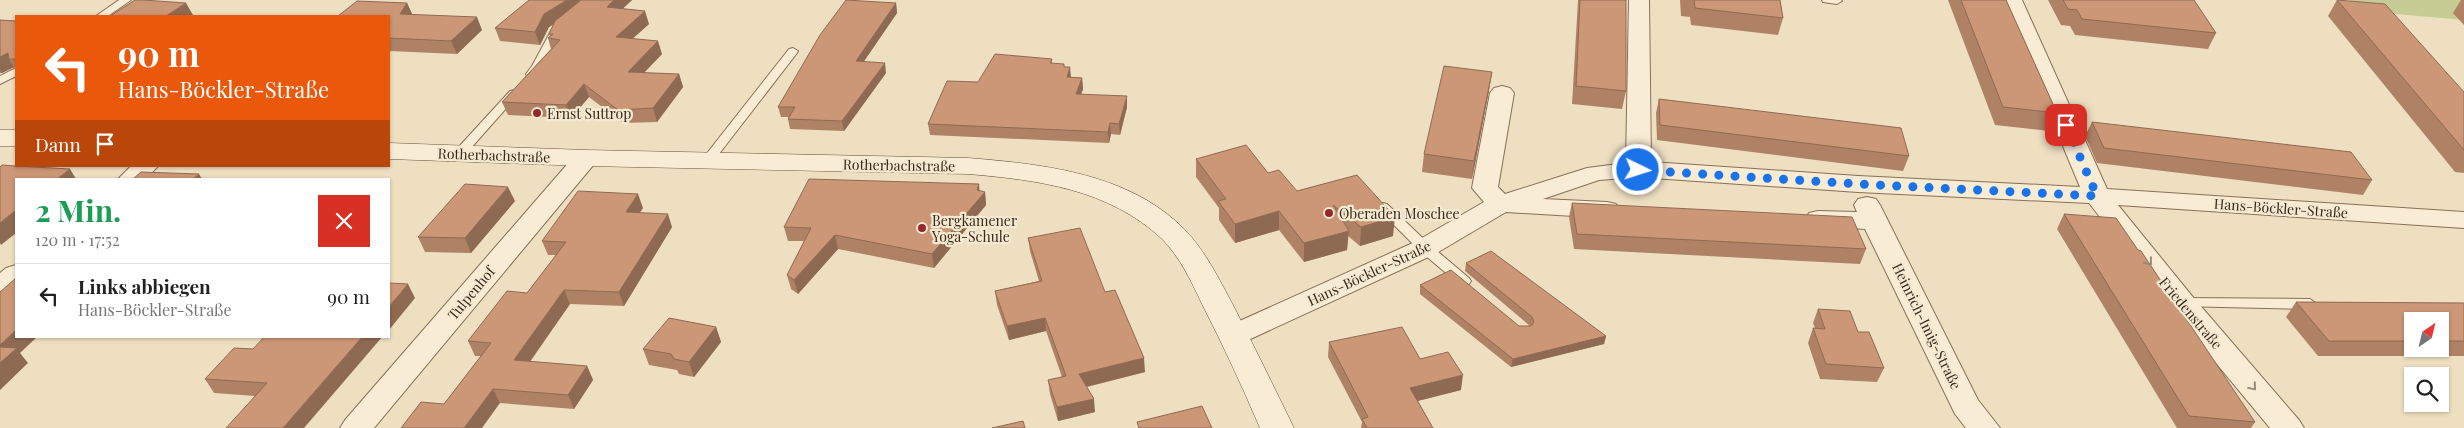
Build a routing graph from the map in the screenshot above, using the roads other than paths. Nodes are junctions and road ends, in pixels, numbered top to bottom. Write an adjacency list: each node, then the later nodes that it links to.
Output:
1 (126, 0): 6 (lane)
2 (1639, 0): 19 (street)
3 (1827, 0): 5 (lane)
4 (2012, 0): 23 (street)
5 (1837, 1)
6 (103, 15)
7 (567, 21): 15 (lane)
8 (793, 51): 17 (lane)
9 (15, 71): 10 (lane)
10 (0, 81)
11 (1502, 93): 24 (street)
12 (0, 138): 13 (street)
13 (15, 138)
14 (390, 151): 15 (street, Rotherbachstraße)
15 (459, 154): 16 (street, Rotherbachstraße)
16 (586, 158): 17 (street, Rotherbachstraße); 36 (street, Tulpenhof)
17 (708, 160): 35 (street, Rotherbachstraße)
18 (145, 167): 20 (street)
19 (1638, 170): 21 (street, Hans-Böckler-Straße); 24 (street, Hans-Böckler-Straße)
20 (132, 178)
21 (1858, 184): 23 (street, Hans-Böckler-Straße); 28 (street, Heinrich-Imig-Straße)
22 (1371, 195): 29 (lane)
23 (2097, 196): 27 (street, Hans-Böckler-Straße); 33 (street, Friedenstraße, one-way to 33)
24 (1500, 204): 25 (street); 29 (street, Hans-Böckler-Straße)
25 (1635, 211)
26 (1794, 218): 28 (street)
27 (2464, 220)
28 (1874, 221): 38 (street, Heinrich-Imig-Straße)
29 (1425, 248): 32 (lane); 35 (street, Hans-Böckler-Straße)
30 (15, 275): 31 (street)
31 (0, 288)
32 (1478, 292)
33 (2182, 303): 34 (lane); 39 (street, Friedenstraße, one-way to 39)
34 (2328, 304)
35 (1234, 334): 37 (street, Rotherbachstraße)
36 (356, 428)
37 (1277, 428)
38 (1984, 428)
39 (2288, 428)

